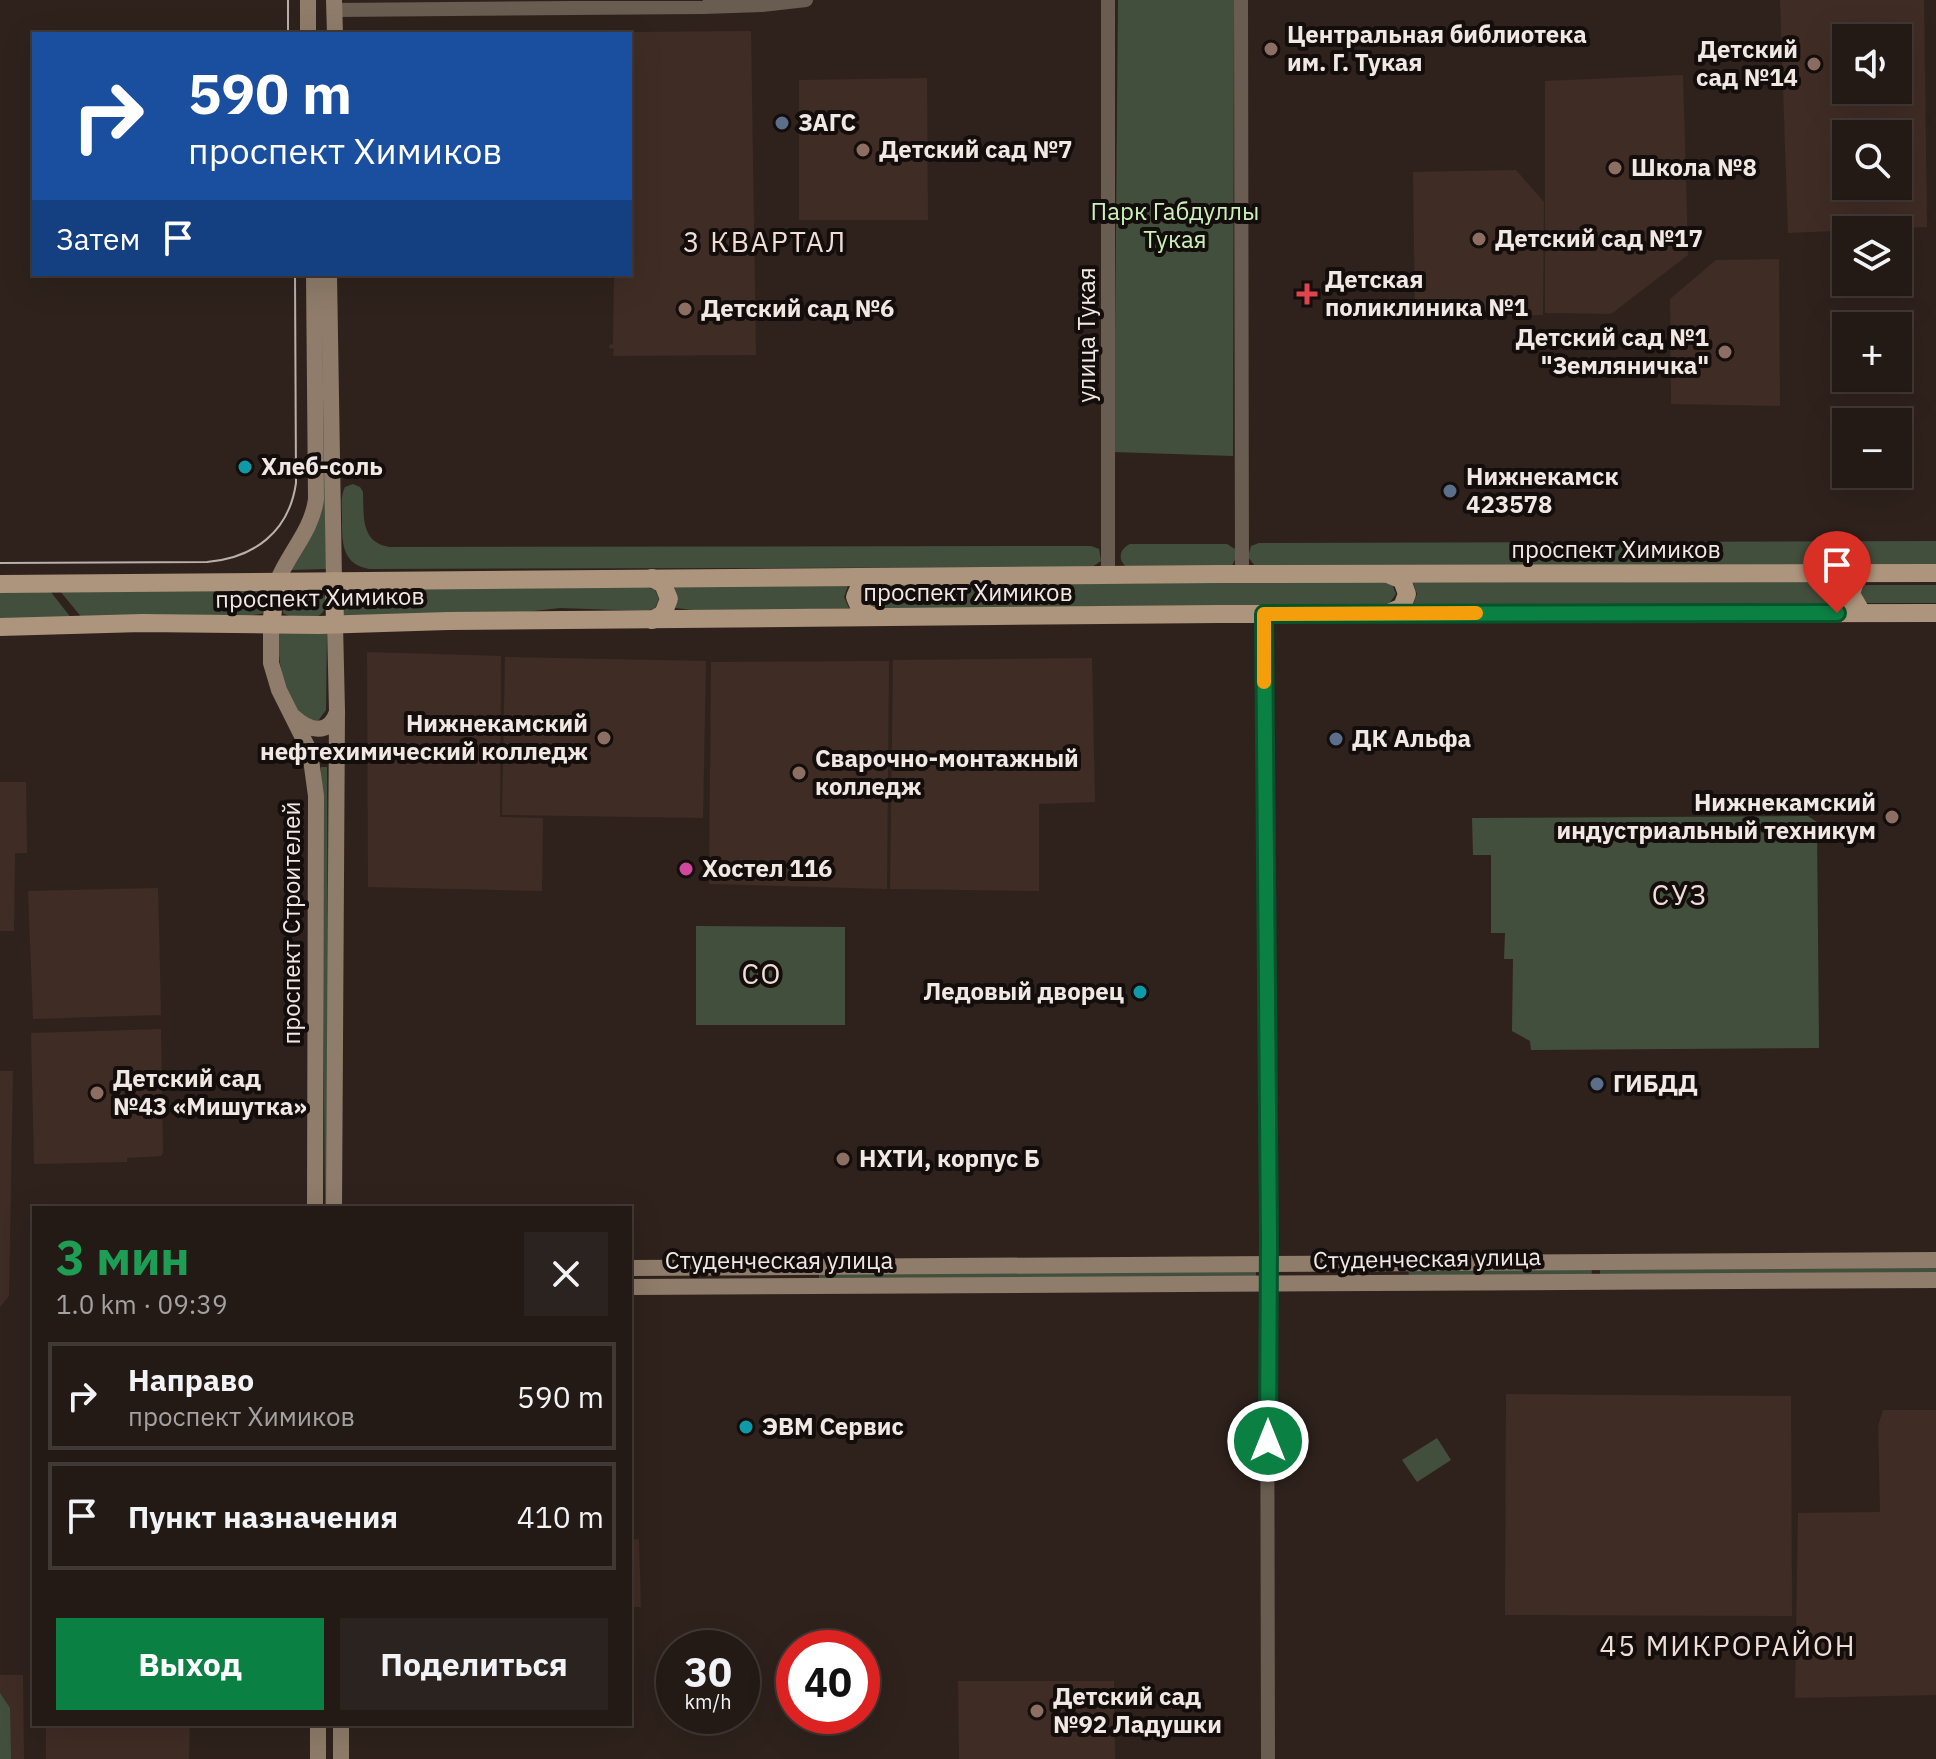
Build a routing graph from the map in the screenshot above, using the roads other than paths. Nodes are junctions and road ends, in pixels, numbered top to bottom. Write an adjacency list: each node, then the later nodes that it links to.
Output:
1 (308, 0): 6 (main road)
2 (806, 0): 5 (street)
3 (1108, 0): 12 (street, улица Тукая)
4 (1241, 0): 13 (street)
5 (334, 5): 7 (main road)
6 (308, 32)
7 (335, 32)
8 (314, 276): 18 (main road, проспект Строителей)
9 (329, 276): 17 (main road, проспект Строителей)
10 (1936, 573): 11 (main road, проспект Химиков)
11 (1860, 574): 14 (main road, проспект Химиков); 21 (main road)
12 (1108, 575): 13 (main road, проспект Химиков); 15 (main road, проспект Химиков)
13 (1242, 575): 14 (main road, проспект Химиков)
14 (1388, 575): 20 (main road)
15 (875, 577): 16 (main road, проспект Химиков); 24 (main road)
16 (652, 578): 17 (main road, проспект Химиков); 25 (main road)
17 (334, 581): 18 (main road, проспект Химиков); 28 (main road, проспект Строителей)
18 (277, 582): 19 (main road, проспект Химиков); 27 (main road, проспект Строителей)
19 (0, 584)
20 (1389, 613): 21 (main road, проспект Химиков); 23 (main road, проспект Химиков)
21 (1862, 613): 22 (main road, проспект Химиков)
22 (1936, 613)
23 (1264, 614): 24 (main road, проспект Химиков); 40 (street)
24 (876, 617): 25 (main road, проспект Химиков)
25 (652, 620): 28 (main road, проспект Химиков)
26 (238, 624): 27 (main road, проспект Химиков); 29 (main road, проспект Химиков); 30 (main road)
27 (271, 624): 28 (main road, проспект Химиков); 30 (main road, проспект Строителей)
28 (335, 624): 31 (main road, проспект Строителей)
29 (0, 627)
30 (271, 663): 32 (main road, проспект Строителей)
31 (337, 711): 32 (main road); 33 (main road, проспект Строителей)
32 (290, 713): 34 (main road, проспект Строителей)
33 (337, 767): 34 (main road); 36 (main road, проспект Строителей)
34 (314, 768): 35 (main road, проспект Строителей)
35 (315, 1206)
36 (334, 1206)
37 (1936, 1260): 38 (main road, Студенческая улица)
38 (1588, 1262): 39 (main road, Студенческая улица); 44 (main road)
39 (1409, 1263): 40 (main road, Студенческая улица); 46 (main road)
40 (1268, 1264): 43 (main road, Студенческая улица); 47 (main road)
41 (632, 1268): 42 (main road, Студенческая улица)
42 (793, 1268): 43 (main road, Студенческая улица); 48 (main road)
43 (814, 1277): 47 (main road, Студенческая улица); 48 (main road, Студенческая улица)
44 (1588, 1280): 45 (main road, Студенческая улица); 46 (main road, Студенческая улица)
45 (1936, 1280)
46 (1411, 1282): 47 (main road, Студенческая улица)
47 (1267, 1285): 54 (street)
48 (795, 1286): 49 (main road, Студенческая улица)
49 (632, 1287)
50 (318, 1726): 52 (main road)
51 (341, 1726): 53 (main road)
52 (318, 1759)
53 (341, 1759)
54 (1268, 1759)

